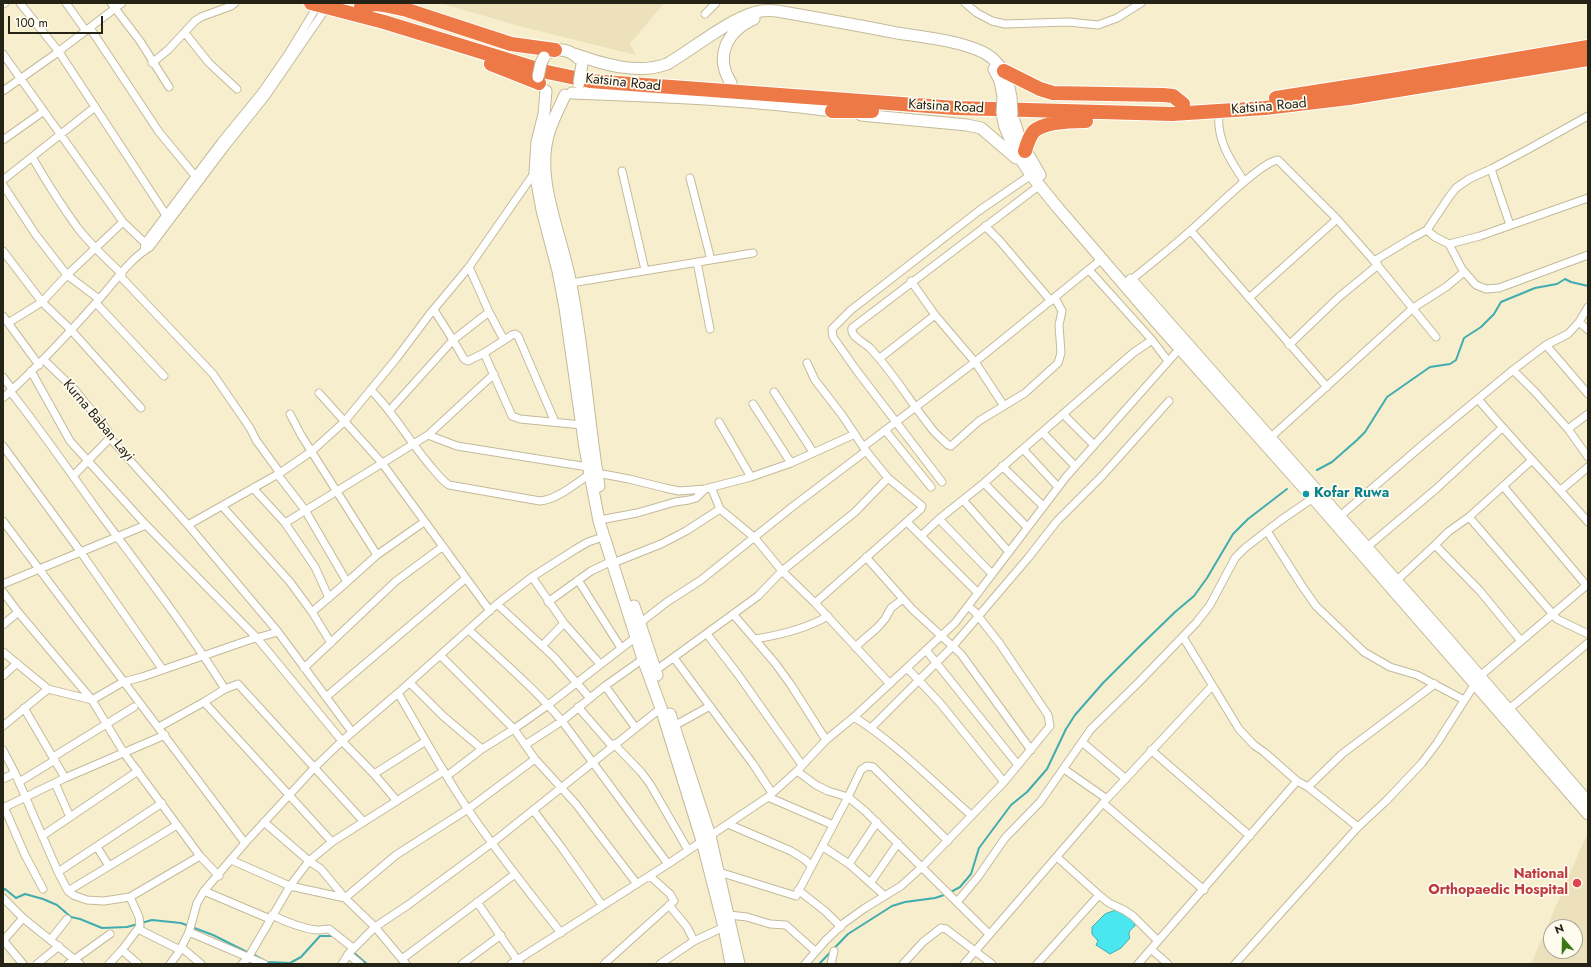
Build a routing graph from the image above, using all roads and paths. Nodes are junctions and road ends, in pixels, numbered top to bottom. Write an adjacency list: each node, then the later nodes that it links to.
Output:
1 (20, 3): 15 (street)
2 (66, 3): 12 (street)
3 (122, 3): 8 (street)
4 (234, 3): 13 (street)
5 (716, 3): 11 (street)
6 (965, 3): 7 (street)
7 (1141, 3)
8 (113, 5): 12 (street); 20 (street)
9 (319, 5): 10 (highway, Katsina Road); 45 (street); 60 (street)
10 (355, 8): 16 (highway); 23 (highway, Katsina Road); 24 (highway); 32 (highway, Katsina Road)
11 (705, 14)
12 (88, 30): 15 (street); 45 (street)
13 (185, 33): 20 (street); 26 (street)
14 (1588, 47): 31 (highway, Katsina Road)
15 (59, 52): 22 (street); 30 (street)
16 (550, 53): 18 (main road); 24 (main road, bridge)
17 (3, 54): 22 (street)
18 (574, 54): 21 (main road); 28 (main road, bridge)
19 (1588, 59): 35 (highway, Katsina Road)
20 (152, 63): 25 (street)
21 (1004, 71): 29 (main road); 31 (highway)
22 (21, 78): 27 (street); 33 (street)
23 (731, 83): 29 (main road); 31 (highway, Katsina Road)
24 (541, 84): 28 (main road); 43 (main road)
25 (169, 87)
26 (237, 89)
27 (3, 91)
28 (569, 94): 34 (main road); 78 (main road)
29 (1007, 97): 39 (main road, bridge)
30 (95, 107): 37 (street); 52 (street)
31 (1186, 108): 32 (highway, Katsina Road); 35 (highway, Katsina Road); 39 (highway)
32 (986, 109): 34 (highway)
33 (44, 110): 37 (street); 38 (street)
34 (832, 111): 39 (main road)
35 (1218, 112): 48 (street)
36 (1588, 116): 41 (street)
37 (61, 134): 40 (street); 54 (street)
38 (3, 140)
39 (1023, 156): 44 (main road); 75 (main road)
40 (32, 157): 47 (street); 61 (street)
41 (1491, 169): 55 (street); 57 (street)
42 (622, 171): 70 (street)
43 (535, 172): 69 (street); 134 (main road)
44 (1031, 175): 50 (main road); 77 (street)
45 (196, 177): 52 (street)
46 (690, 178): 66 (street)
47 (3, 180)
48 (1244, 182): 53 (street); 58 (street)
49 (3, 185): 73 (street)
50 (1040, 186): 56 (street); 65 (main road)
51 (1588, 198): 55 (street)
52 (166, 215): 60 (street)
53 (1337, 219): 68 (street); 80 (street)
54 (123, 222): 60 (street); 61 (street)
55 (1510, 225): 59 (street)
56 (985, 226): 76 (street); 81 (street)
57 (1427, 230): 59 (street); 68 (street)
58 (1191, 231): 75 (street); 80 (street)
59 (1449, 244): 72 (street)
60 (144, 247): 74 (street)
61 (95, 248): 73 (street); 74 (street)
62 (3, 251): 83 (street)
63 (753, 253): 66 (street)
64 (1588, 255): 72 (street)
65 (1103, 258): 71 (street); 101 (main road)
66 (711, 260): 67 (street)
67 (697, 262): 70 (street); 92 (street)
68 (1376, 263): 85 (street); 99 (street)
69 (469, 267): 86 (street); 87 (street)
70 (645, 270): 78 (street)
71 (1089, 270): 81 (street); 98 (street)
72 (1464, 272): 85 (street)
73 (67, 274): 82 (street); 83 (street)
74 (121, 275): 82 (street); 159 (street)
75 (1131, 280): 101 (main road)
76 (911, 281): 79 (street); 89 (street)
77 (887, 282): 79 (street); 131 (street)
78 (571, 283): 158 (main road)
79 (896, 293): 103 (street)
80 (1249, 298): 99 (street)
81 (1053, 300): 106 (street); 124 (street)
82 (98, 301): 93 (street); 111 (street)
83 (42, 302): 91 (street); 93 (street)
84 (1588, 307): 90 (street)
85 (1413, 308): 95 (street); 113 (street)
86 (434, 310): 96 (street); 115 (street)
87 (489, 312): 96 (street); 97 (street)
88 (3, 316): 91 (street, Kurna Baban Layi)
89 (935, 316): 103 (street); 106 (street)
90 (1579, 322): 94 (street); 100 (street)
91 (8, 323): 105 (street, Kurna Baban Layi)
92 (710, 329)
93 (71, 330): 105 (street); 125 (street)
94 (1588, 330)
95 (1436, 337)
96 (453, 340): 102 (street); 126 (street)
97 (504, 340): 102 (street); 132 (street)
98 (1152, 340): 104 (street); 128 (street)
99 (1289, 345): 113 (street)
100 (1546, 345): 108 (street); 118 (street)
101 (1183, 346): 104 (street); 142 (main road); 173 (main road)
102 (484, 353): 110 (street)
103 (880, 358): 123 (street)
104 (1168, 361): 144 (street)
105 (41, 362): 109 (street); 141 (street, Kurna Baban Layi)
106 (975, 362): 123 (street); 124 (street)
107 (807, 363): 139 (street)
108 (1513, 370): 120 (street); 137 (street)
109 (31, 371): 114 (street); 151 (street)
110 (494, 374): 132 (street); 140 (street)
111 (164, 376)
112 (3, 377): 114 (street)
113 (1327, 387): 142 (street)
114 (11, 390): 119 (street); 160 (street)
115 (371, 390): 126 (street); 130 (street)
116 (774, 392): 149 (street)
117 (319, 393): 130 (street)
118 (1588, 394)
119 (3, 398)
120 (1478, 399): 135 (street); 180 (street)
121 (1169, 401): 229 (street)
122 (753, 404): 153 (street)
123 (916, 406): 124 (street); 131 (street)
124 (1004, 406)
125 (141, 408)
126 (390, 410): 143 (street)
127 (290, 414): 148 (street)
128 (1063, 414): 138 (street); 144 (street)
129 (1588, 414): 137 (street)
130 (345, 421): 148 (street); 154 (street)
131 (896, 421): 136 (street); 163 (street)
132 (555, 422): 134 (street)
133 (719, 422): 161 (street)
134 (582, 425): 158 (main road)
135 (1502, 428): 152 (street); 199 (street)
136 (886, 430): 146 (street); 166 (street)
137 (1568, 430): 150 (street)
138 (1043, 433): 147 (street); 156 (street)
139 (854, 434): 146 (street); 149 (street)
140 (428, 435): 143 (street); 158 (street)
141 (110, 438): 151 (street); 190 (street, Kurna Baban Layi)
142 (1270, 438): 180 (main road)
143 (413, 445): 154 (street); 158 (street)
144 (1094, 445): 156 (street)
145 (3, 446): 200 (street)
146 (864, 449): 162 (street); 196 (street)
147 (1023, 449): 155 (street); 167 (street)
148 (312, 451): 159 (street); 172 (street)
149 (812, 452): 153 (street)
150 (1588, 457)
151 (88, 460): 160 (street); 189 (street)
152 (1532, 460): 165 (street); 171 (street)
153 (791, 462): 161 (street)
154 (382, 463): 172 (street); 185 (street)
155 (1002, 466): 164 (street); 177 (street)
156 (1075, 466): 167 (street)
157 (1588, 467): 171 (street)
158 (592, 471): 170 (street); 182 (main road); 195 (main road)
159 (279, 474): 168 (street); 179 (street)
160 (74, 475): 193 (street)
161 (751, 477): 169 (street)
162 (888, 478): 186 (street); 206 (street)
163 (942, 482)
164 (984, 483): 174 (street); 191 (street)
165 (1503, 486): 181 (street); 214 (street)
166 (931, 487)
167 (1058, 487): 177 (street)
168 (253, 488): 176 (street); 188 (street)
169 (708, 488): 170 (street); 175 (street); 178 (street)
170 (674, 490): 175 (street)
171 (1561, 490): 187 (street)
172 (336, 491): 179 (street); 202 (street)
173 (1313, 498): 192 (street); 264 (main road)
174 (962, 500): 183 (street); 201 (street)
175 (675, 502): 182 (street)
176 (222, 506): 190 (street); 225 (street)
177 (1043, 506): 191 (street)
178 (720, 509): 196 (street); 204 (street)
179 (305, 510): 188 (street); 212 (street)
180 (1339, 517): 199 (main road)
181 (1469, 517): 197 (street); 227 (street)
182 (605, 519): 204 (main road)
183 (939, 519): 194 (street); 207 (street)
184 (3, 520): 205 (street)
185 (424, 522): 198 (street); 202 (street)
186 (907, 522): 194 (street); 203 (street)
187 (1588, 522)
188 (285, 523): 217 (street)
189 (146, 525): 193 (street); 240 (street)
190 (188, 525): 234 (street, Kurna Baban Layi)
191 (1027, 527): 201 (street)
192 (1267, 530): 239 (street); 269 (street)
193 (118, 536): 200 (street); 252 (street)
194 (921, 536): 216 (street)
195 (603, 537): 204 (main road); 208 (street)
196 (755, 538): 206 (street); 231 (street)
197 (1435, 545): 211 (street); 242 (street)
198 (442, 547): 209 (street); 243 (street)
199 (1367, 547): 211 (main road)
200 (80, 552): 205 (street); 260 (street)
201 (1009, 552): 207 (street)
202 (377, 555): 212 (street)
203 (866, 557): 218 (street); 220 (street)
204 (615, 561): 210 (street); 231 (main road); 238 (main road)
205 (40, 569): 213 (street); 265 (street)
206 (782, 571): 220 (street); 226 (street)
207 (992, 574): 216 (street)
208 (532, 577): 219 (street); 221 (street)
209 (466, 578): 223 (street); 275 (street)
210 (578, 580): 219 (street); 248 (street)
211 (1396, 581): 264 (main road)
212 (347, 582): 217 (street)
213 (3, 584)
214 (1587, 584): 227 (street)
215 (3, 592): 224 (street)
216 (978, 593): 222 (street)
217 (329, 598): 225 (street)
218 (903, 599): 237 (street); 247 (street)
219 (548, 602): 230 (street)
220 (815, 603): 228 (street)
221 (498, 604): 223 (street); 245 (street)
222 (968, 606): 229 (street); 237 (street)
223 (490, 611): 233 (street)
224 (18, 612): 232 (street); 277 (street)
225 (312, 612): 243 (street)
226 (733, 614): 235 (street); 241 (street)
227 (1553, 614): 236 (street); 242 (street)
228 (828, 616): 241 (street); 247 (street)
229 (979, 617): 246 (street); 306 (street)
230 (564, 623): 245 (street); 257 (street)
231 (640, 623): 261 (main road)
232 (3, 625)
233 (469, 630): 251 (street); 280 (street)
234 (278, 632): 240 (street); 258 (street, Kurna Baban Layi)
235 (707, 634): 253 (street); 314 (street)
236 (1588, 634)
237 (941, 636): 246 (street); 249 (street)
238 (636, 637): 248 (street); 254 (main road)
239 (1183, 637): 271 (street); 301 (street)
240 (257, 638): 252 (street); 299 (street)
241 (755, 639): 298 (street)
242 (1521, 641): 264 (street)
243 (332, 643): 258 (street)
244 (1588, 643): 286 (street)
245 (542, 646): 266 (street)
246 (952, 646): 256 (street); 306 (street)
247 (855, 647): 268 (street)
248 (621, 648): 257 (street)
249 (926, 650): 256 (street); 259 (street)
250 (3, 652): 255 (street)
251 (440, 655): 267 (street); 295 (street)
252 (204, 656): 260 (street); 273 (street)
253 (674, 658): 261 (street); 281 (street)
254 (643, 659): 270 (street); 285 (main road)
255 (17, 663): 262 (street); 272 (street)
256 (936, 663): 263 (street); 312 (street)
257 (600, 664): 266 (street)
258 (304, 668): 275 (street, Kurna Baban Layi)
259 (907, 668): 263 (street); 268 (street)
260 (163, 670): 265 (street)
261 (655, 671): 291 (main road)
262 (3, 676)
263 (918, 679): 294 (street); 324 (street)
264 (1477, 680): 278 (street); 286 (main road); 340 (main road)
265 (123, 682): 277 (street); 292 (street)
266 (576, 682): 276 (street); 280 (street)
267 (410, 683): 274 (street); 304 (street)
268 (890, 684): 287 (street)
269 (1435, 684): 278 (street); 328 (street)
270 (605, 686): 276 (street); 293 (street)
271 (1212, 686): 307 (street); 325 (street)
272 (48, 689): 277 (street); 283 (street)
273 (225, 689): 279 (street); 313 (street)
274 (398, 693): 296 (street); 300 (street)
275 (326, 697): 296 (street, Kurna Baban Layi)
276 (590, 698): 284 (street)
277 (92, 700): 289 (street)
278 (1464, 700): 349 (street)
279 (204, 702): 292 (street); 329 (street)
280 (548, 705): 288 (street); 295 (street)
281 (710, 706): 291 (street); 330 (street)
282 (134, 707): 289 (street)
283 (24, 708): 290 (street); 309 (street)
284 (578, 708): 288 (street); 303 (street)
285 (661, 708): 293 (street); 352 (main road)
286 (1508, 710): 335 (main road)
287 (854, 717): 294 (street); 298 (street)
288 (562, 721): 302 (street); 311 (street)
289 (107, 725): 308 (street); 309 (street)
290 (3, 726)
291 (674, 726): 352 (main road)
292 (159, 727): 297 (street)
293 (635, 728): 303 (street)
294 (871, 728): 341 (street)
295 (514, 729): 302 (street); 304 (street)
296 (352, 732): 299 (street)
297 (165, 736): 308 (street); 355 (street)
298 (826, 740): 314 (street)
299 (342, 741): 313 (street); 318 (street)
300 (426, 741): 318 (street); 319 (street)
301 (1082, 742): 315 (street); 322 (street)
302 (525, 745): 310 (street)
303 (613, 745): 311 (street); 360 (street)
304 (482, 749): 319 (street)
305 (3, 750): 317 (street)
306 (1031, 750): 312 (street)
307 (1152, 750): 322 (street); 351 (street)
308 (124, 753): 316 (street); 320 (street)
309 (54, 758): 320 (street); 323 (street)
310 (535, 758): 327 (street); 338 (street)
311 (592, 763): 327 (street); 365 (street)
312 (1018, 765): 324 (street)
313 (315, 766): 329 (street); 344 (street)
314 (799, 768): 330 (street); 331 (street)
315 (1064, 769): 334 (street); 386 (street)
316 (138, 772): 336 (street); 342 (street)
317 (15, 773): 321 (street); 323 (street)
318 (374, 774): 333 (street)
319 (445, 774): 333 (street); 338 (street)
320 (65, 778): 326 (street)
321 (3, 779)
322 (1126, 779): 334 (street)
323 (19, 782): 332 (street)
324 (1004, 782): 341 (street)
325 (1297, 782): 328 (street); 351 (street)
326 (55, 783): 332 (street); 342 (street)
327 (560, 787): 339 (street); 376 (street)
328 (1308, 787): 349 (street)
329 (289, 794): 343 (street); 354 (street)
330 (770, 795): 346 (street); 348 (street)
331 (848, 797): 345 (street); 348 (street); 353 (street)
332 (25, 798): 337 (street); 350 (street)
333 (397, 801): 344 (street)
334 (1105, 801): 362 (street); 380 (street)
335 (1588, 802)
336 (162, 803): 347 (street); 359 (street)
337 (4, 808): 378 (street)
338 (468, 809): 356 (street); 388 (street)
339 (533, 810): 356 (street); 391 (street)
340 (1588, 814)
341 (971, 815): 353 (street)
342 (70, 817): 350 (street)
343 (264, 822): 355 (street); 364 (street)
344 (364, 822): 354 (street)
345 (877, 822): 357 (street); 366 (street)
346 (728, 824): 352 (street); 368 (street)
347 (178, 825): 361 (street); 367 (street)
348 (833, 825): 358 (street)
349 (1358, 827): 443 (street)
350 (42, 836): 370 (street)
351 (1250, 836): 380 (street)
352 (706, 839): 360 (street); 371 (main road); 397 (main road)
353 (948, 841): 369 (street)
354 (332, 842): 364 (street)
355 (244, 843): 363 (street)
356 (492, 843): 372 (street); 396 (street)
357 (898, 843): 369 (street); 375 (street)
358 (822, 846): 366 (street); 368 (street)
359 (97, 847): 367 (street); 370 (street)
360 (688, 850): 365 (street)
361 (200, 856): 373 (street); 385 (street)
362 (1057, 857): 384 (street); 403 (street)
363 (231, 860): 373 (street); 377 (street)
364 (309, 861): 377 (street); 388 (street)
365 (668, 864): 374 (street)
366 (849, 864): 375 (street)
367 (109, 866): 381 (street)
368 (812, 866): 379 (street)
369 (922, 867): 383 (street); 386 (street)
370 (58, 872): 381 (street)
371 (719, 872): 379 (street); 392 (main road)
372 (515, 874): 389 (street); 401 (street)
373 (219, 876): 382 (street)
374 (650, 876): 376 (street); 390 (street)
375 (871, 882): 383 (street)
376 (637, 884): 391 (street)
377 (290, 886): 388 (street); 393 (street)
378 (43, 889)
379 (798, 890): 398 (street)
380 (1204, 890): 408 (street)
381 (68, 891): 385 (street)
382 (204, 891): 393 (street); 400 (street)
383 (886, 896): 398 (street)
384 (1099, 896): 408 (street); 440 (street)
385 (130, 897): 399 (street)
386 (952, 897): 403 (street)
387 (3, 898): 394 (street)
388 (345, 898): 396 (street)
389 (477, 902): 404 (street); 418 (street)
390 (669, 904): 407 (street); 433 (street)
391 (602, 905): 401 (street)
392 (729, 915): 415 (street); 421 (main road)
393 (271, 917): 414 (street); 417 (street)
394 (24, 918): 405 (street); 406 (street)
395 (67, 919): 405 (street)
396 (375, 927): 414 (street); 418 (street)
397 (724, 927): 407 (street); 421 (main road)
398 (841, 927): 415 (street)
399 (138, 929): 410 (street); 412 (street)
400 (189, 931): 410 (street); 417 (street)
401 (561, 933): 420 (street)
402 (110, 934): 419 (street)
403 (990, 934): 413 (street)
404 (501, 935): 420 (street); 432 (street)
405 (50, 939): 409 (street)
406 (3, 941): 422 (street)
407 (694, 941): 434 (street)
408 (1158, 941): 411 (street)
409 (59, 946): 419 (street); 423 (street)
410 (180, 949): 426 (street); 427 (street)
411 (1151, 949): 441 (street); 442 (street)
412 (122, 950): 424 (street); 425 (street)
413 (976, 950): 437 (street); 438 (street); 439 (street)
414 (350, 951): 430 (street); 431 (street)
415 (815, 952): 435 (street)
416 (834, 952): 436 (street)
417 (248, 958): 428 (street); 429 (street)
418 (404, 961)
419 (74, 962)
420 (516, 963)
421 (731, 963)
422 (23, 964)
423 (37, 964)
424 (109, 964)
425 (138, 964)
426 (170, 964)
427 (201, 964)
428 (242, 964)
429 (264, 964)
430 (342, 964)
431 (360, 964)
432 (462, 964)
433 (604, 964)
434 (660, 964)
435 (805, 964)
436 (831, 964)
437 (904, 964)
438 (964, 964)
439 (992, 964)
440 (1037, 964)
441 (1138, 964)
442 (1168, 964)
443 (1235, 964)

